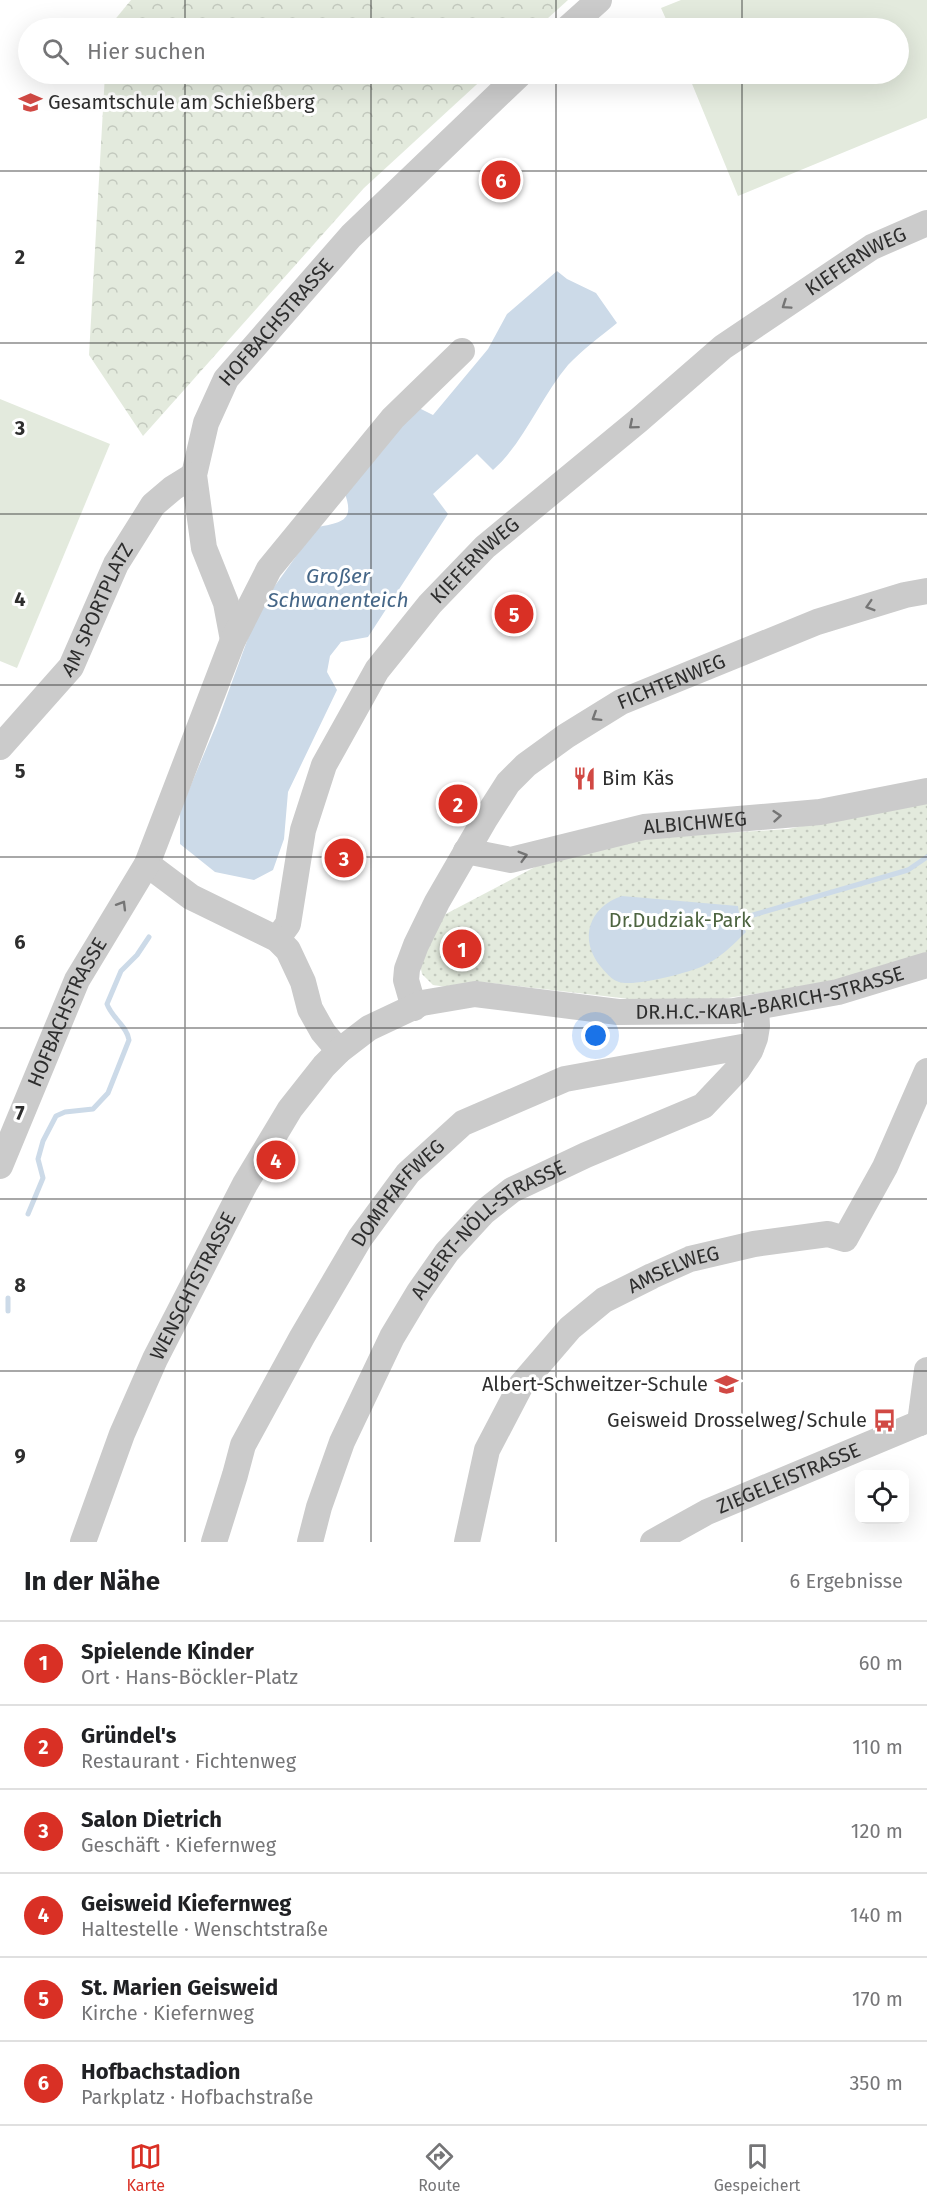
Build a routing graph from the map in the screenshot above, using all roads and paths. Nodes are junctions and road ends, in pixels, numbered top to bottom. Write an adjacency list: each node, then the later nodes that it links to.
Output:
1 (599, 0): 2 (street)
2 (579, 18)
3 (510, 84): 6 (street, HOFBACHSTRASSE)
4 (927, 223): 13 (street, KIEFERNWEG, one-way to 13)
5 (462, 351): 8 (street, HOFBACHSTRASSE)
6 (194, 475): 8 (street, HOFBACHSTRASSE); 9 (street, AM SPORTPLATZ)
7 (927, 591): 11 (street, FICHTENWEG, one-way to 11)
8 (233, 640): 12 (street, HOFBACHSTRASSE)
9 (0, 747)
10 (927, 791): 11 (street, ALBICHWEG, one-way to 10)
11 (466, 851): 15 (street, FICHTENWEG)
12 (147, 864): 13 (street); 20 (street, HOFBACHSTRASSE, one-way to 12)
13 (277, 939): 18 (street)
14 (927, 965): 16 (street, DR.H.C.-KARL-BARICH-STRASSE)
15 (414, 1008): 16 (street, DR.H.C.-KARL-BARICH-STRASSE); 18 (street, DR.H.C.-KARL-BARICH-STRASSE)
16 (756, 1008): 17 (street, ALBERT-NÖLL-STRASSE)
17 (751, 1048): 24 (street, DOMPFAFFWEG); 25 (street, ALBERT-NÖLL-STRASSE)
18 (339, 1050): 23 (street, WENSCHTSTRASSE)
19 (927, 1071): 26 (street, AMSELWEG)
20 (0, 1166)
21 (927, 1370): 22 (street)
22 (923, 1421): 27 (street, ZIEGELEISTRASSE)
23 (83, 1542)
24 (214, 1542)
25 (310, 1542)
26 (467, 1542)
27 (653, 1542)

